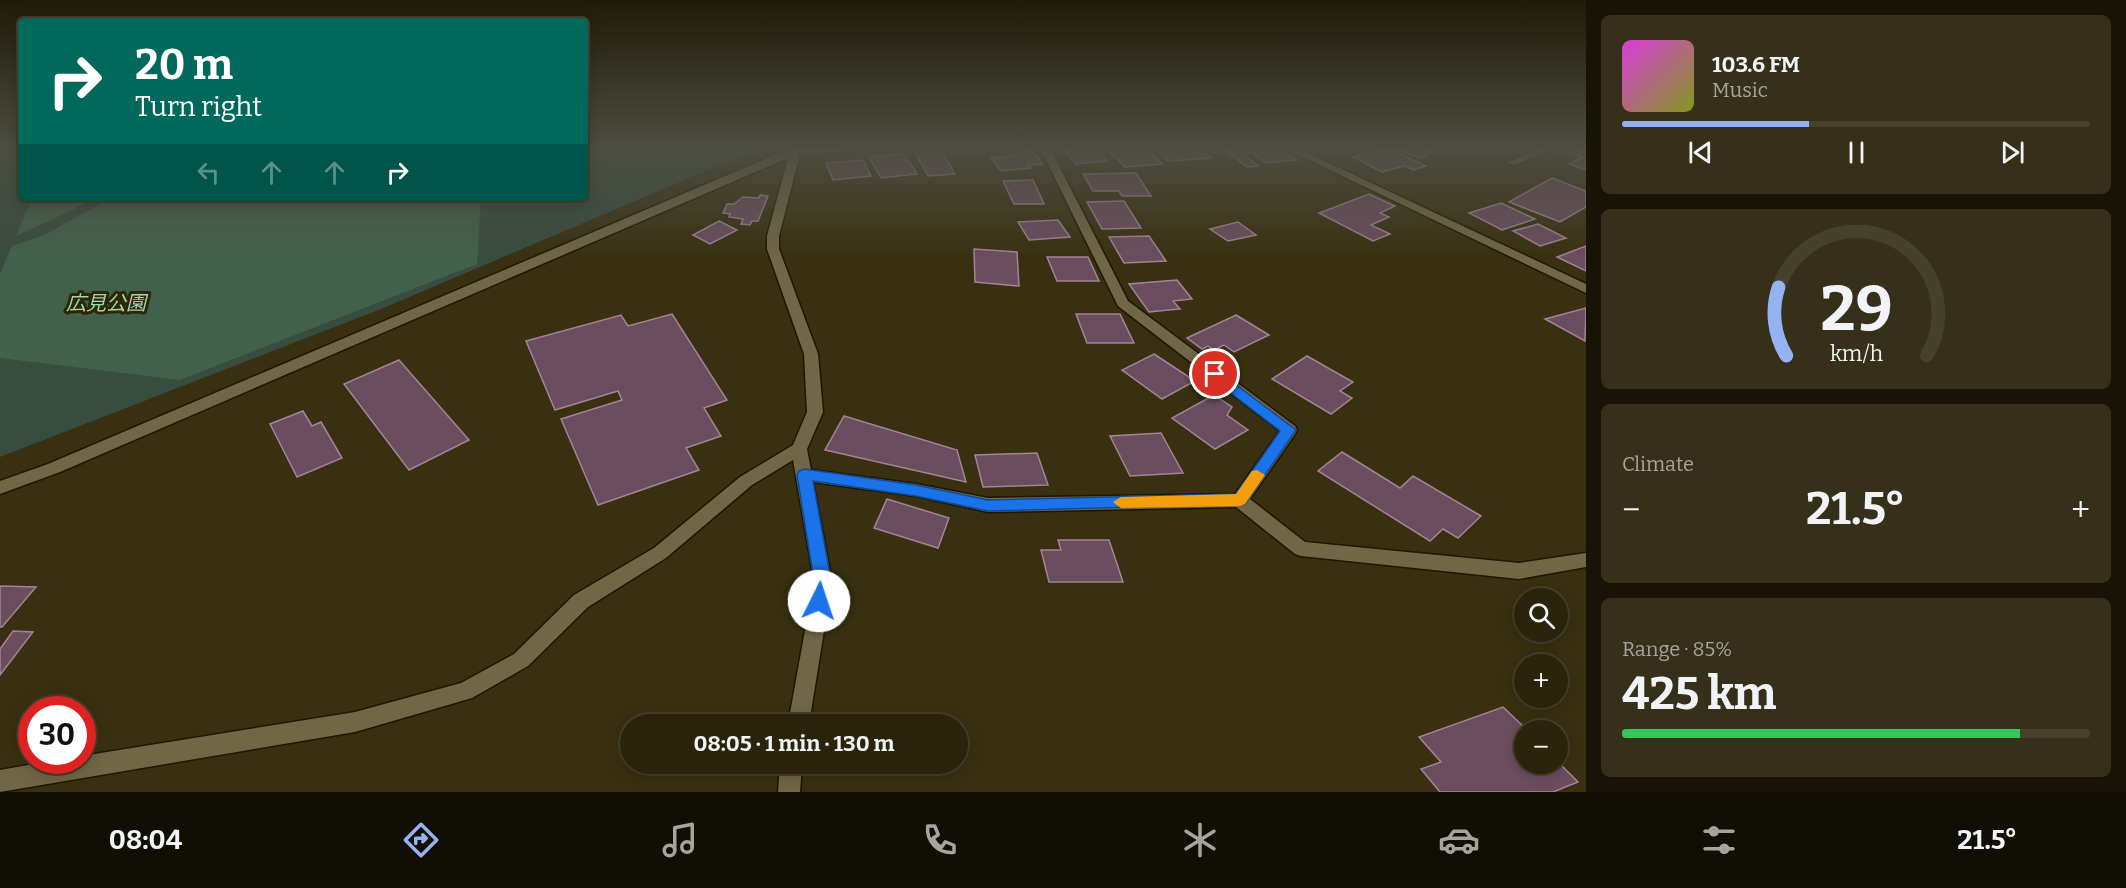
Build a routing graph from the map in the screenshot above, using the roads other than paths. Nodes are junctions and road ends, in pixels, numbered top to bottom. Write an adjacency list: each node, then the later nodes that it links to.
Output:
1 (714, 185): 8 (street)
2 (788, 185): 6 (street)
3 (1064, 185): 9 (street)
4 (1368, 185): 5 (street)
5 (1586, 289)
6 (799, 449): 7 (street); 13 (street)
7 (804, 475): 9 (street); 11 (street)
8 (0, 488)
9 (1240, 500): 10 (street)
10 (1586, 560)
11 (800, 714)
12 (790, 774): 14 (street)
13 (0, 781)
14 (789, 792)

